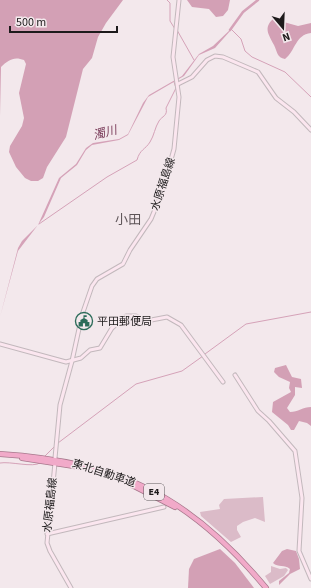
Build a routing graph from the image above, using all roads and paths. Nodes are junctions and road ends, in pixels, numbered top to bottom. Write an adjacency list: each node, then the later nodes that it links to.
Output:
1 (179, 0): 2 (street, 水原福島線)
2 (177, 82): 3 (street); 5 (street, 水原福島線)
3 (311, 130)
4 (0, 344): 5 (street)
5 (72, 361): 7 (street); 9 (street, 水原福島線)
6 (235, 375): 13 (street)
7 (223, 382)
8 (0, 455): 9 (highway, 東北自動車道 / E4)
9 (54, 460): 11 (highway, 東北自動車道 / E4); 12 (street, 水原福島線)
10 (164, 507): 12 (street)
11 (202, 524): 15 (highway, 東北自動車道 / E4); 16 (highway, 東北自動車道 / E4)
12 (47, 534): 14 (street, 水原福島線)
13 (311, 579)
14 (71, 588)
15 (263, 588)
16 (266, 588)

